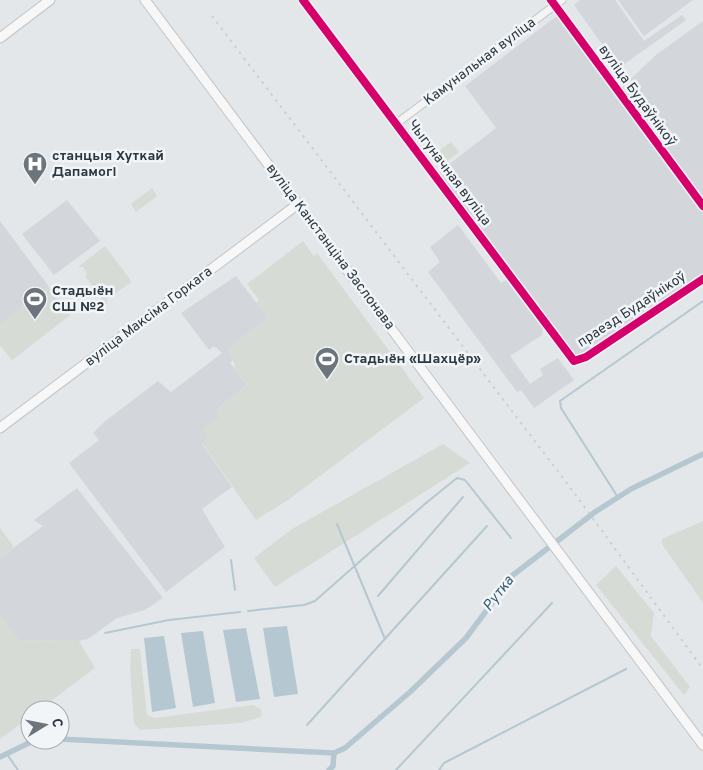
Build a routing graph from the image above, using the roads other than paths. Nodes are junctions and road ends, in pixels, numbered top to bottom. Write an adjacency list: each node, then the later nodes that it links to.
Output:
1 (50, 0): 6 (main road)
2 (145, 0): 8 (main road, вуліца Канстанціна Заслонава)
3 (303, 0): 7 (street, Чыгуначная вуліца)
4 (562, 0): 5 (street, Камунальная вуліца)
5 (553, 3): 7 (street, Камунальная вуліца); 9 (street, вуліца Будаўнікоў)
6 (0, 38)
7 (397, 123): 11 (street, Чыгуначная вуліца)
8 (298, 204): 12 (main road, вуліца Максіма Горкага); 13 (main road, вуліца Канстанціна Заслонава)
9 (703, 206)
10 (703, 279): 11 (street, праезд Будаўнікоў)
11 (574, 362)
12 (0, 428)
13 (703, 744)

